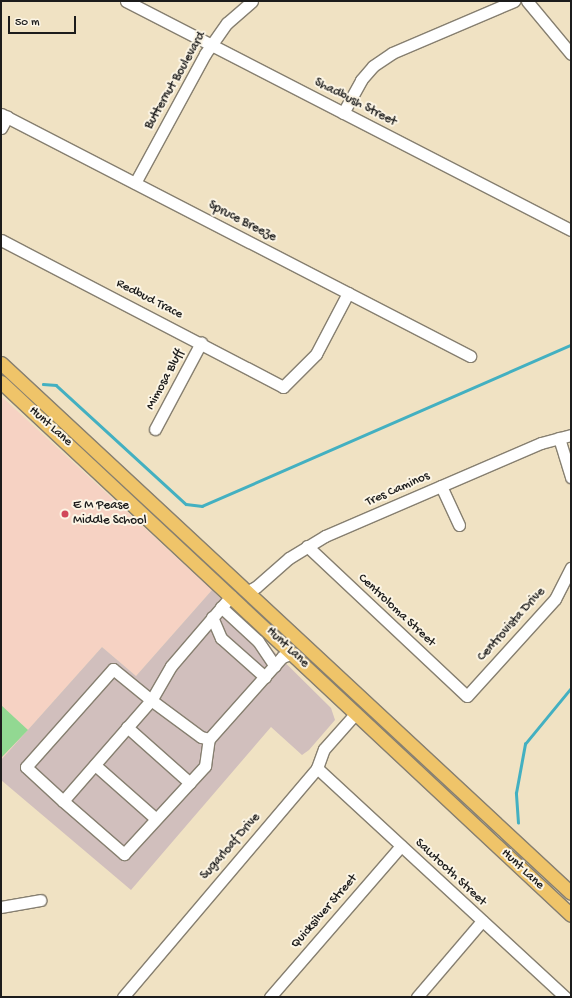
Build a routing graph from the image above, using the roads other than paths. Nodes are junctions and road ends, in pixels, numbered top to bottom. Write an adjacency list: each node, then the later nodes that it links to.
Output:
1 (126, 1): 5 (street, Shadbush Street)
2 (252, 1): 5 (street, Butternut Boulevard)
3 (514, 1): 7 (street)
4 (526, 1): 6 (street)
5 (211, 45): 7 (street, Shadbush Street); 10 (street, Butternut Boulevard)
6 (571, 54)
7 (343, 113): 11 (street, Shadbush Street)
8 (4, 115): 9 (street); 10 (street, Spruce Breeze)
9 (1, 128)
10 (135, 183): 13 (street, Spruce Breeze)
11 (571, 230)
12 (1, 240): 14 (street, Redbud Trace)
13 (348, 293): 14 (street, Redbud Trace); 15 (street, Spruce Breeze)
14 (201, 343): 18 (street, Mimosa Bluff)
15 (470, 356)
16 (1, 363): 21 (main road, Hunt Lane)
17 (1, 382): 22 (main road, Hunt Lane)
18 (155, 429)
19 (571, 435): 20 (street, Tres Caminos)
20 (559, 438): 23 (street); 24 (street, Tres Caminos)
21 (85, 439): 22 (main road); 28 (main road, Hunt Lane)
22 (75, 449): 29 (main road, Hunt Lane)
23 (571, 477)
24 (441, 486): 25 (street); 26 (street, Tres Caminos)
25 (459, 525)
26 (307, 546): 28 (street, Tres Caminos); 36 (street, Centroloma Street)
27 (571, 568): 36 (street, Centrovista Drive)
28 (248, 591): 29 (main road); 33 (main road, Hunt Lane)
29 (231, 596): 30 (street); 32 (main road, Hunt Lane)
30 (221, 607): 31 (street); 34 (street)
31 (212, 617): 35 (street); 37 (street)
32 (293, 653): 33 (main road); 34 (street); 38 (main road, Hunt Lane)
33 (321, 659): 47 (main road, Hunt Lane)
34 (275, 666): 35 (street)
35 (265, 677): 40 (street)
36 (467, 696)
37 (151, 700): 39 (street); 40 (street); 44 (street)
38 (356, 713): 42 (street, Sugarloaf Drive); 46 (main road, Hunt Lane)
39 (127, 727): 41 (street); 43 (street)
40 (209, 739): 43 (street)
41 (95, 765): 44 (street); 45 (street)
42 (317, 768): 48 (street, Sawtooth Street); 54 (street, Sugarloaf Drive)
43 (190, 783): 45 (street)
44 (64, 801): 45 (street)
45 (156, 819)
46 (494, 844): 47 (main road); 52 (main road, Hunt Lane)
47 (518, 844): 49 (main road, Hunt Lane)
48 (401, 846): 53 (street, Sawtooth Street); 55 (street, Quicksilver Street)
49 (571, 893)
50 (40, 900): 51 (street)
51 (1, 907)
52 (571, 915)
53 (482, 921): 56 (street); 57 (street, Sawtooth Street)
54 (123, 997)
55 (270, 997)
56 (417, 997)
57 (564, 997)

